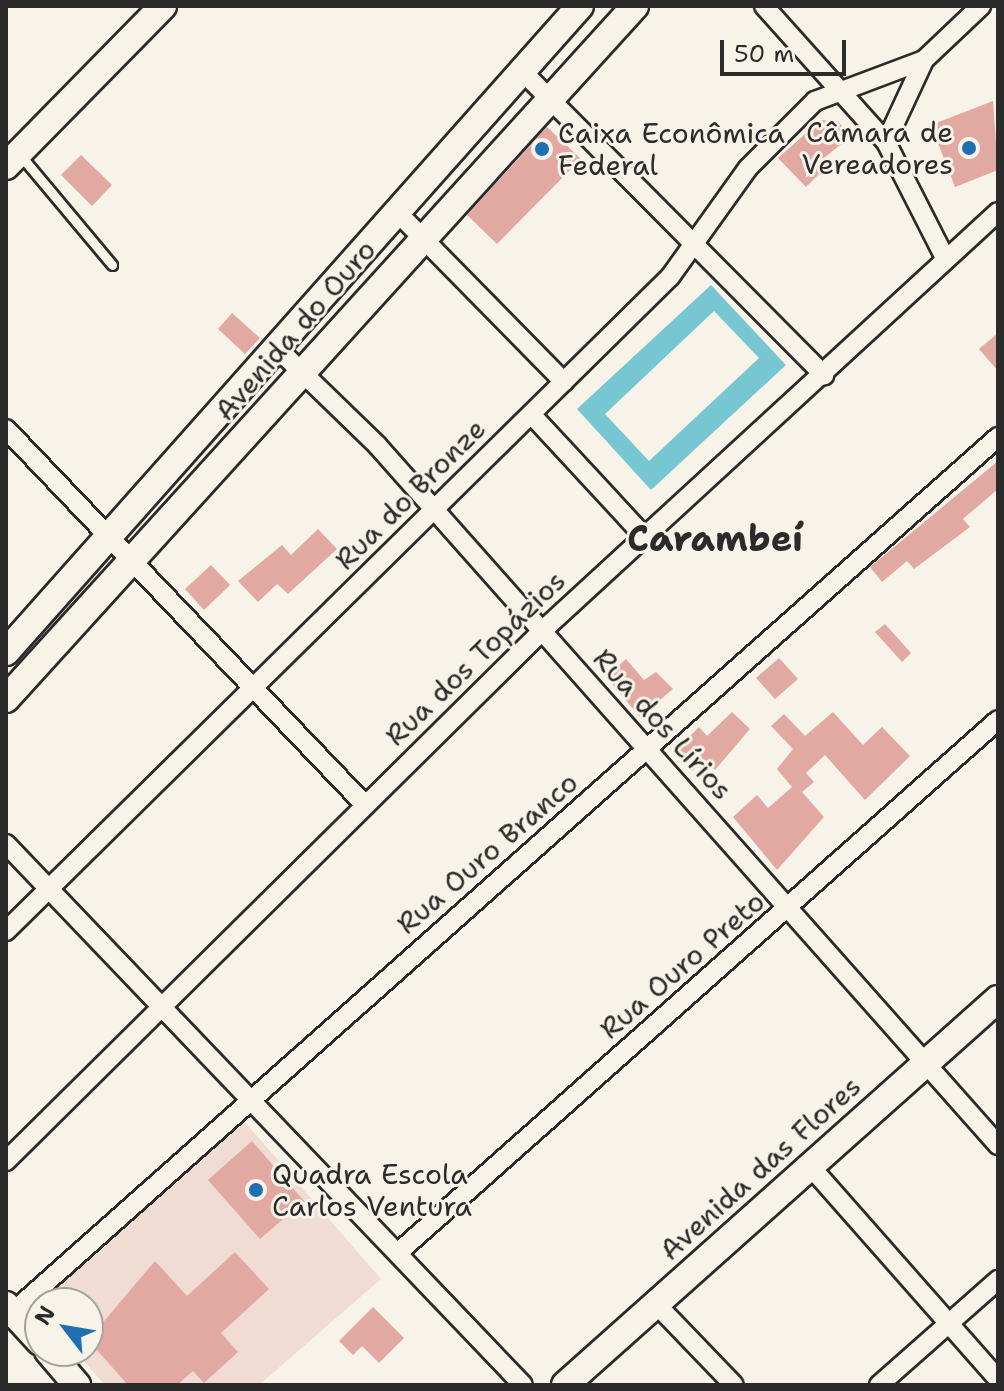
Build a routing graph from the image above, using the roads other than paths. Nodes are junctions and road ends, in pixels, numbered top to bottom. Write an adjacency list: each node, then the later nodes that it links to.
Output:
1 (163, 6): 11 (street)
2 (580, 6): 7 (street, Avenida do Ouro)
3 (635, 6): 9 (street, Avenida do Ouro)
4 (764, 6): 8 (street)
5 (981, 6): 6 (street)
6 (924, 60): 8 (street, Rua do Bronze); 10 (street)
7 (522, 71): 9 (street); 12 (street, Avenida do Ouro)
8 (841, 89): 10 (street); 15 (street, Rua do Bronze)
9 (549, 99): 14 (street, Avenida do Ouro); 15 (street)
10 (886, 142): 16 (street)
11 (12, 160): 17 (lane)
12 (397, 212): 14 (street); 18 (street, Avenida do Ouro)
13 (998, 212): 16 (street, Rua dos Topázios)
14 (420, 235): 19 (street, Avenida do Ouro); 21 (street)
15 (694, 246): 20 (street); 21 (street, Rua do Bronze)
16 (945, 258): 20 (street, Rua dos Topázios)
17 (112, 265)
18 (277, 348): 19 (street, Rua dos Lírios); 26 (street, Avenida do Ouro)
19 (301, 372): 25 (street, Rua dos Lírios); 28 (street, Avenida do Ouro)
20 (824, 375): 27 (street, Rua dos Topázios)
21 (564, 382): 22 (street, Rua do Bronze)
22 (531, 414): 25 (street, Rua do Bronze); 27 (street)
23 (6, 429): 26 (street)
24 (998, 437): 34 (street, Rua Ouro Branco)
25 (435, 509): 29 (street, Rua dos Lírios); 31 (street, Rua do Bronze)
26 (110, 535): 28 (street); 30 (street, Avenida do Ouro)
27 (643, 535): 29 (street, Rua dos Topázios)
28 (133, 562): 31 (street); 32 (street, Avenida do Ouro)
29 (542, 631): 34 (street, Rua dos Lírios); 35 (street, Rua dos Topázios)
30 (6, 652)
31 (254, 689): 35 (street); 37 (street, Rua do Bronze)
32 (6, 699)
33 (998, 720): 38 (street, Rua Ouro Preto)
34 (647, 750): 38 (street, Rua dos Lírios); 43 (street, Rua Ouro Branco)
35 (365, 805): 41 (street, Rua dos Topázios)
36 (6, 844): 37 (street)
37 (51, 889): 39 (street, Rua do Bronze); 41 (street)
38 (790, 908): 42 (street, Rua dos Lírios); 47 (street, Rua Ouro Preto)
39 (6, 931)
40 (998, 999): 42 (street, Avenida das Flores)
41 (164, 1003): 43 (street); 45 (street, Rua dos Topázios)
42 (927, 1063): 44 (street, Rua dos Lírios); 46 (street, Avenida das Flores)
43 (255, 1096): 47 (street); 50 (street, Rua Ouro Branco)
44 (998, 1145)
45 (6, 1161)
46 (810, 1166): 49 (street, Avenida das Flores); 51 (street)
47 (401, 1250): 56 (street)
48 (998, 1280): 51 (street)
49 (656, 1304): 57 (street, Avenida das Flores); 58 (street)
50 (9, 1311): 52 (street)
51 (951, 1321): 54 (street); 59 (street)
52 (24, 1326)
53 (62, 1367): 55 (street)
54 (998, 1379)
55 (77, 1385)
56 (523, 1385)
57 (565, 1385)
58 (734, 1385)
59 (879, 1385)

